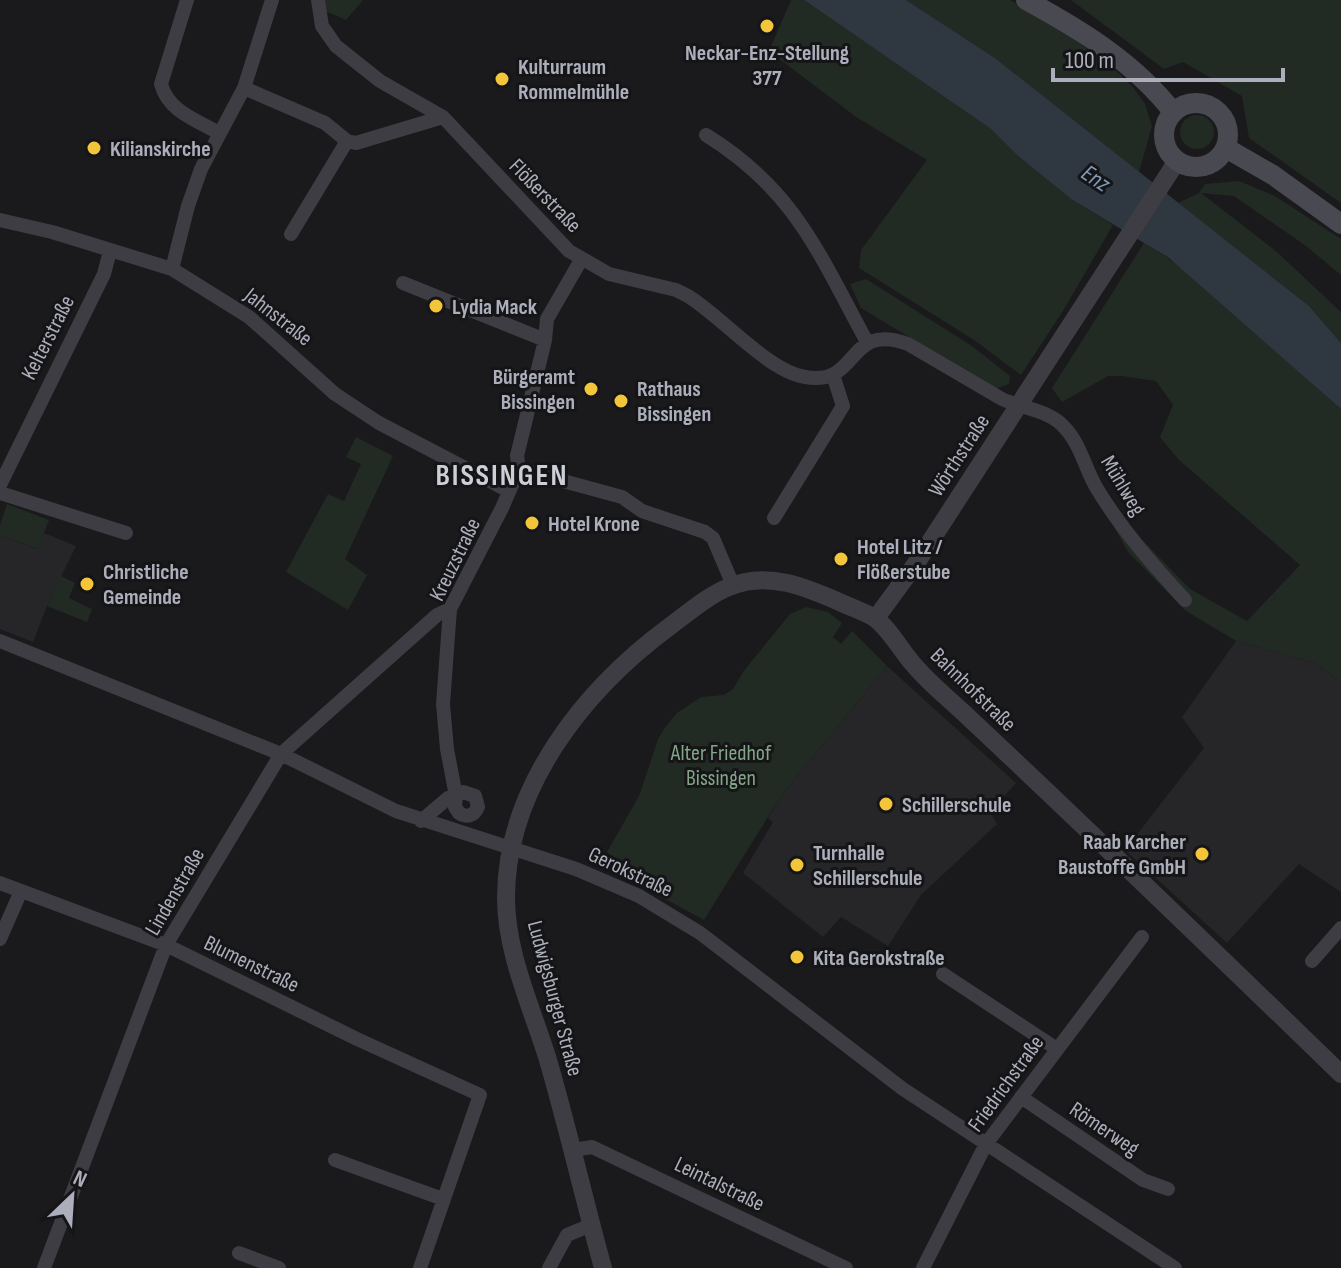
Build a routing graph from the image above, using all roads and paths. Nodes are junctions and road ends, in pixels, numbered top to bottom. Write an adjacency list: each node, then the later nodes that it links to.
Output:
1 (187, 0): 8 (street)
2 (272, 0): 5 (street)
3 (318, 0): 7 (street, Flößerstraße)
4 (1026, 0): 6 (main road)
5 (244, 88): 8 (street); 10 (street)
6 (1173, 112): 11 (main road); 12 (main road)
7 (443, 117): 10 (street); 17 (street, Flößerstraße)
8 (219, 133): 18 (street)
9 (706, 135): 21 (street)
10 (347, 141): 15 (street)
11 (1226, 148): 12 (main road); 14 (main road)
12 (1174, 165): 23 (street, Wörthstraße)
13 (0, 220): 16 (street, Jahnstraße)
14 (1341, 224)
15 (291, 234)
16 (110, 251): 18 (street, Jahnstraße); 25 (street, Kelterstraße)
17 (581, 260): 20 (street, Kreuzstraße); 22 (street, Flößerstraße)
18 (172, 269): 26 (street, Jahnstraße)
19 (403, 283): 20 (street)
20 (545, 340): 24 (street, Kreuzstraße)
21 (867, 342): 22 (street); 23 (street)
22 (833, 375): 28 (street)
23 (1018, 407): 31 (street, Mühlweg); 33 (street, Wörthstraße)
24 (519, 469): 26 (street, Kreuzstraße); 30 (street)
25 (0, 485)
26 (509, 491): 32 (street, Kreuzstraße)
27 (0, 493): 29 (street)
28 (774, 518)
29 (126, 533)
30 (733, 585): 33 (street, Bahnhofstraße); 37 (street, Ludwigsburger Straße)
31 (1185, 600)
32 (450, 609): 35 (street, Lindenstraße); 36 (street, Kreuzstraße)
33 (876, 618): 47 (street, Bahnhofstraße)
34 (0, 641): 35 (street, Gerokstraße)
35 (281, 754): 36 (street, Gerokstraße); 43 (street, Lindenstraße)
36 (421, 821): 37 (street, Gerokstraße)
37 (513, 848): 49 (street, Gerokstraße); 50 (street, Ludwigsburger Straße)
38 (0, 883): 39 (street, Blumenstraße)
39 (21, 891): 42 (street); 43 (street, Blumenstraße)
40 (1341, 928): 44 (street)
41 (1142, 937): 46 (street, Friedrichstraße)
42 (0, 939)
43 (166, 945): 53 (street, Blumenstraße); 56 (street, Lindenstraße)
44 (1312, 961)
45 (943, 974): 46 (street)
46 (1057, 1049): 48 (street, Friedrichstraße)
47 (1341, 1074)
48 (1021, 1097): 49 (street, Friedrichstraße); 52 (street, Römerweg)
49 (986, 1144): 62 (street, Friedrichstraße); 63 (street, Gerokstraße)
50 (573, 1150): 54 (street, Ludwigsburger Straße); 61 (street, Leintalstraße)
51 (335, 1160): 53 (street)
52 (1168, 1189)
53 (443, 1199): 58 (street)
54 (591, 1225): 59 (street); 60 (street, Ludwigsburger Straße)
55 (239, 1253): 57 (street)
56 (44, 1268)
57 (279, 1268)
58 (420, 1268)
59 (549, 1268)
60 (603, 1268)
61 (846, 1268)
62 (923, 1268)
63 (1175, 1268)

